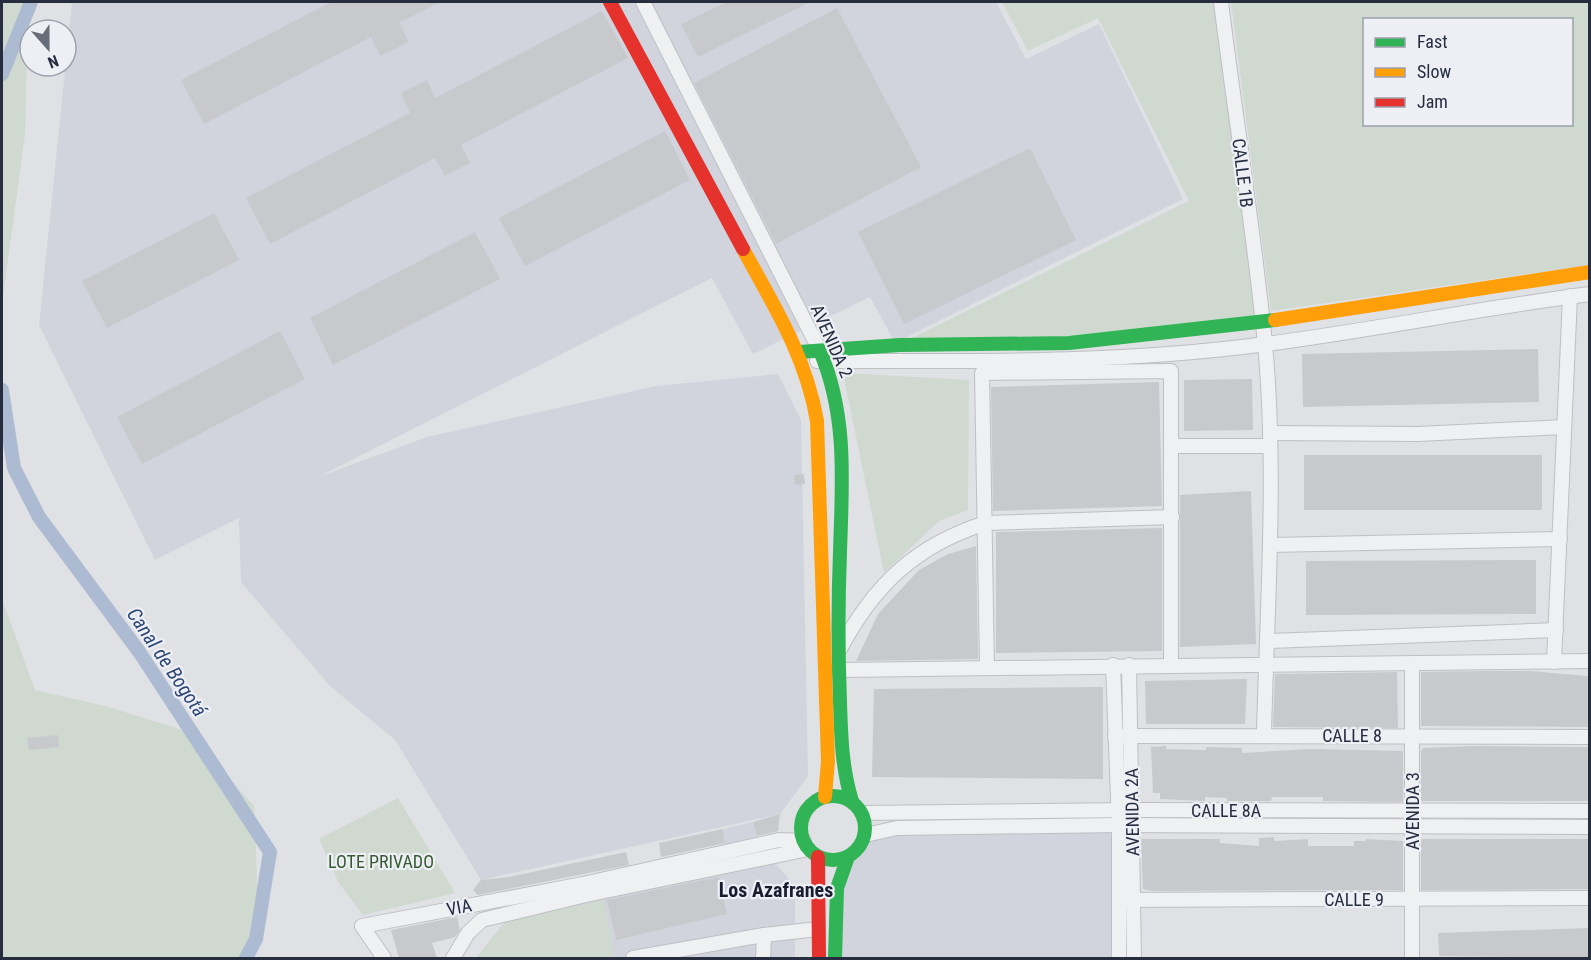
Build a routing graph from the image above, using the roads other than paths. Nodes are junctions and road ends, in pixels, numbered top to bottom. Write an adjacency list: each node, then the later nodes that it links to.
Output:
1 (610, 2): 10 (street, AVENIDA 2)
2 (643, 2): 9 (street, AVENIDA 2)
3 (1221, 2): 7 (street, CALLE 1B)
4 (1590, 272): 7 (street)
5 (1590, 294): 6 (street)
6 (1570, 296): 8 (street); 11 (street)
7 (1262, 322): 8 (street, CALLE 1B); 9 (street)
8 (1265, 345): 9 (street); 12 (street, CALLE 1B)
9 (823, 356): 10 (street); 20 (street, AVENIDA 2)
10 (801, 357): 35 (street, AVENIDA 2)
11 (1564, 427): 12 (street); 16 (street)
12 (1270, 439): 13 (street); 17 (street, CALLE 1B)
13 (1171, 446): 14 (street); 15 (street)
14 (1172, 517): 15 (street); 27 (street)
15 (986, 523): 20 (street); 28 (street)
16 (1560, 539): 17 (street); 18 (street)
17 (1270, 545): 19 (street, CALLE 1B)
18 (1556, 630): 19 (street); 21 (street)
19 (1267, 641): 24 (street, CALLE 1B)
20 (838, 654): 29 (street, AVENIDA 2)
21 (1554, 662): 22 (street); 23 (street)
22 (1590, 662)
23 (1412, 663): 24 (street); 32 (street, AVENIDA 3)
24 (1265, 664): 27 (street); 30 (street, CALLE 1B)
25 (1113, 665): 26 (street); 28 (street); 33 (street, AVENIDA 2A)
26 (1129, 665): 27 (street); 31 (street, AVENIDA 2A)
27 (1171, 665)
28 (987, 667): 29 (street)
29 (838, 670): 36 (street, AVENIDA 2)
30 (1264, 734): 31 (street, CALLE 8); 32 (street, CALLE 8)
31 (1131, 735): 33 (street, CALLE 8); 38 (street, AVENIDA 2A)
32 (1412, 735): 34 (street, CALLE 8); 39 (street, AVENIDA 3)
33 (1115, 736): 37 (street, AVENIDA 2A)
34 (1590, 737)
35 (825, 797): 36 (street); 46 (street)
36 (852, 801): 41 (street)
37 (1117, 810): 38 (street, CALLE 8A); 41 (street, CALLE 8A); 42 (street, AVENIDA 2A)
38 (1132, 810): 39 (street, CALLE 8A); 42 (street, AVENIDA 2A)
39 (1412, 811): 40 (street, CALLE 8A); 44 (street, AVENIDA 3)
40 (1590, 811)
41 (862, 813): 45 (street)
42 (1126, 825): 44 (street, CALLE 8A); 45 (street, CALLE 8A); 51 (street, AVENIDA 2A); 52 (street, AVENIDA 2A)
43 (1590, 826): 44 (street, CALLE 8A)
44 (1412, 827): 50 (street, AVENIDA 3)
45 (865, 835): 47 (street)
46 (810, 849): 47 (street); 48 (street); 53 (street)
47 (848, 857): 60 (street)
48 (584, 890): 55 (street, VIA); 56 (street)
49 (1590, 898): 50 (street, CALLE 9)
50 (1412, 899): 52 (street, CALLE 9); 63 (street, AVENIDA 3)
51 (1119, 900): 52 (street, CALLE 9); 61 (street, AVENIDA 2A)
52 (1134, 900): 62 (street, AVENIDA 2A)
53 (818, 929): 54 (street); 59 (street)
54 (764, 935): 57 (street); 58 (street)
55 (384, 958)
56 (453, 958)
57 (633, 958)
58 (763, 958)
59 (819, 958)
60 (835, 958)
61 (1119, 958)
62 (1134, 958)
63 (1412, 958)

